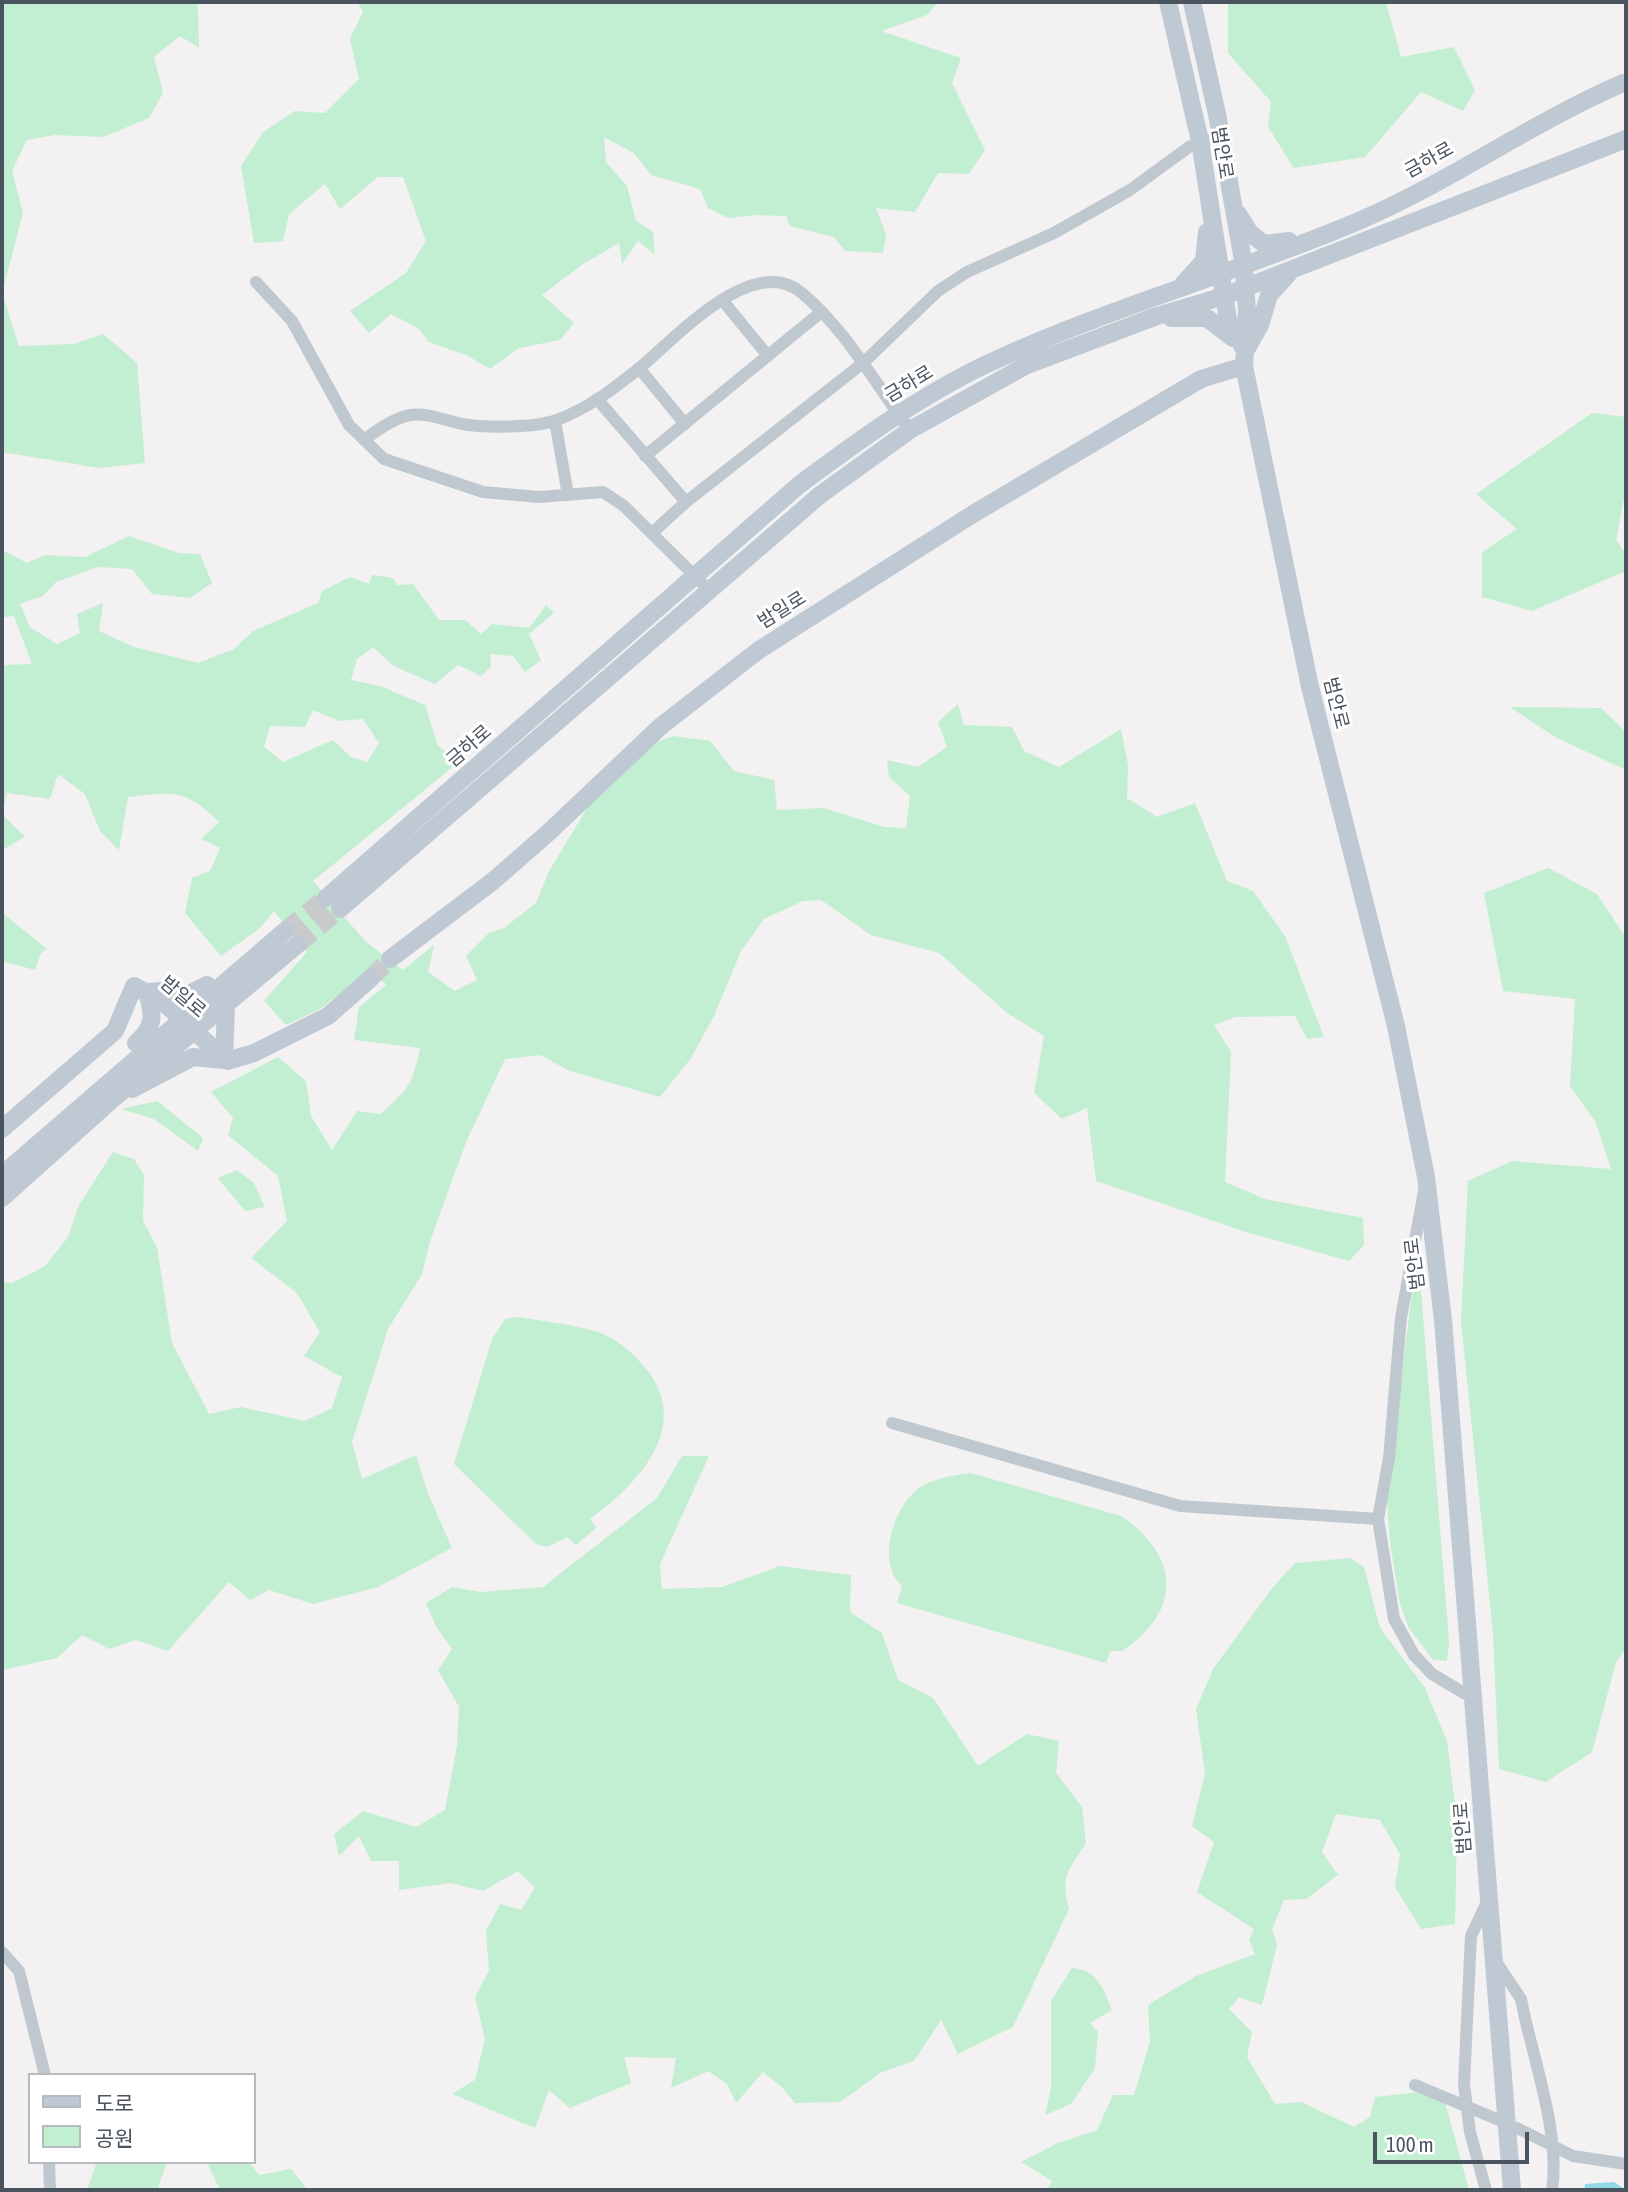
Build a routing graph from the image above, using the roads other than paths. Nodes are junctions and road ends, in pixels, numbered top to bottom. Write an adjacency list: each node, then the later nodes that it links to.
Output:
1 (1168, 2): 6 (main road, 범안로)
2 (1192, 2): 4 (main road, 범안로)
3 (1623, 83): 9 (main road, 금하로)
4 (1220, 135): 6 (street); 8 (main road, 범안로)
5 (1626, 138): 11 (main road, 금하로)
6 (1200, 141): 7 (main road, 범안로); 22 (street)
7 (1209, 201): 12 (main road, 범안로); 14 (main road)
8 (1233, 206): 9 (main road); 10 (main road, 범안로)
9 (1307, 243): 10 (main road, 금하로)
10 (1244, 266): 12 (main road, 금하로); 15 (main road, 범안로)
11 (1293, 268): 15 (main road, 금하로); 21 (main road)
12 (1223, 274): 14 (main road, 금하로); 16 (main road, 범안로)
13 (256, 282): 29 (street)
14 (1176, 289): 25 (main road, 금하로)
15 (1244, 289): 16 (main road, 금하로); 21 (main road, 범안로)
16 (1224, 296): 19 (main road, 금하로); 21 (main road, 범안로)
17 (723, 301): 18 (street); 20 (street); 23 (street)
18 (820, 313): 20 (street); 22 (street)
19 (1157, 316): 21 (main road); 28 (main road, 금하로)
20 (768, 356): 27 (street)
21 (1245, 359): 38 (main road, 밤일로); 48 (main road, 범안로)
22 (863, 363): 25 (street); 32 (street)
23 (639, 368): 24 (street); 27 (street)
24 (597, 399): 26 (street); 30 (street)
25 (899, 415): 28 (street); 34 (main road, 금하로)
26 (555, 421): 29 (street); 31 (street)
27 (685, 424): 30 (street)
28 (910, 430): 35 (main road, 금하로)
29 (364, 440): 31 (street)
30 (645, 456): 32 (street)
31 (568, 495): 33 (street)
32 (686, 502): 33 (street)
33 (652, 533): 34 (street)
34 (696, 576): 35 (street); 35 (main road, 금하로)
35 (710, 591)
36 (286, 930): 39 (main road)
37 (298, 944): 42 (main road)
38 (390, 959)
39 (249, 962): 41 (main road); 43 (main road)
40 (371, 978): 44 (main road)
41 (147, 992): 43 (main road, 밤일로); 45 (main road); 46 (main road, 밤일로)
42 (226, 1006): 43 (main road); 44 (main road)
43 (186, 1026): 44 (main road, 밤일로); 45 (main road)
44 (224, 1060): 45 (main road)
45 (109, 1091): 47 (main road); 49 (main road)
46 (2, 1129)
47 (2, 1175)
48 (1426, 1177): 51 (street); 52 (main road, 범안로)
49 (2, 1198)
50 (892, 1423): 51 (street)
51 (1378, 1519): 52 (street)
52 (1474, 1699): 53 (main road, 범안로)
53 (1489, 1899): 55 (main road, 범안로); 58 (street)
54 (2, 1952): 56 (street)
55 (1493, 1956): 61 (street); 66 (main road, 범안로)
56 (44, 2073)
57 (1415, 2085): 58 (street)
58 (1466, 2106): 59 (street); 65 (street)
59 (1499, 2120)
60 (1517, 2128): 61 (street)
61 (1552, 2146): 63 (street); 67 (street)
62 (49, 2164): 64 (street)
63 (1626, 2164)
64 (50, 2190)
65 (1486, 2190)
66 (1512, 2190)
67 (1552, 2190)

